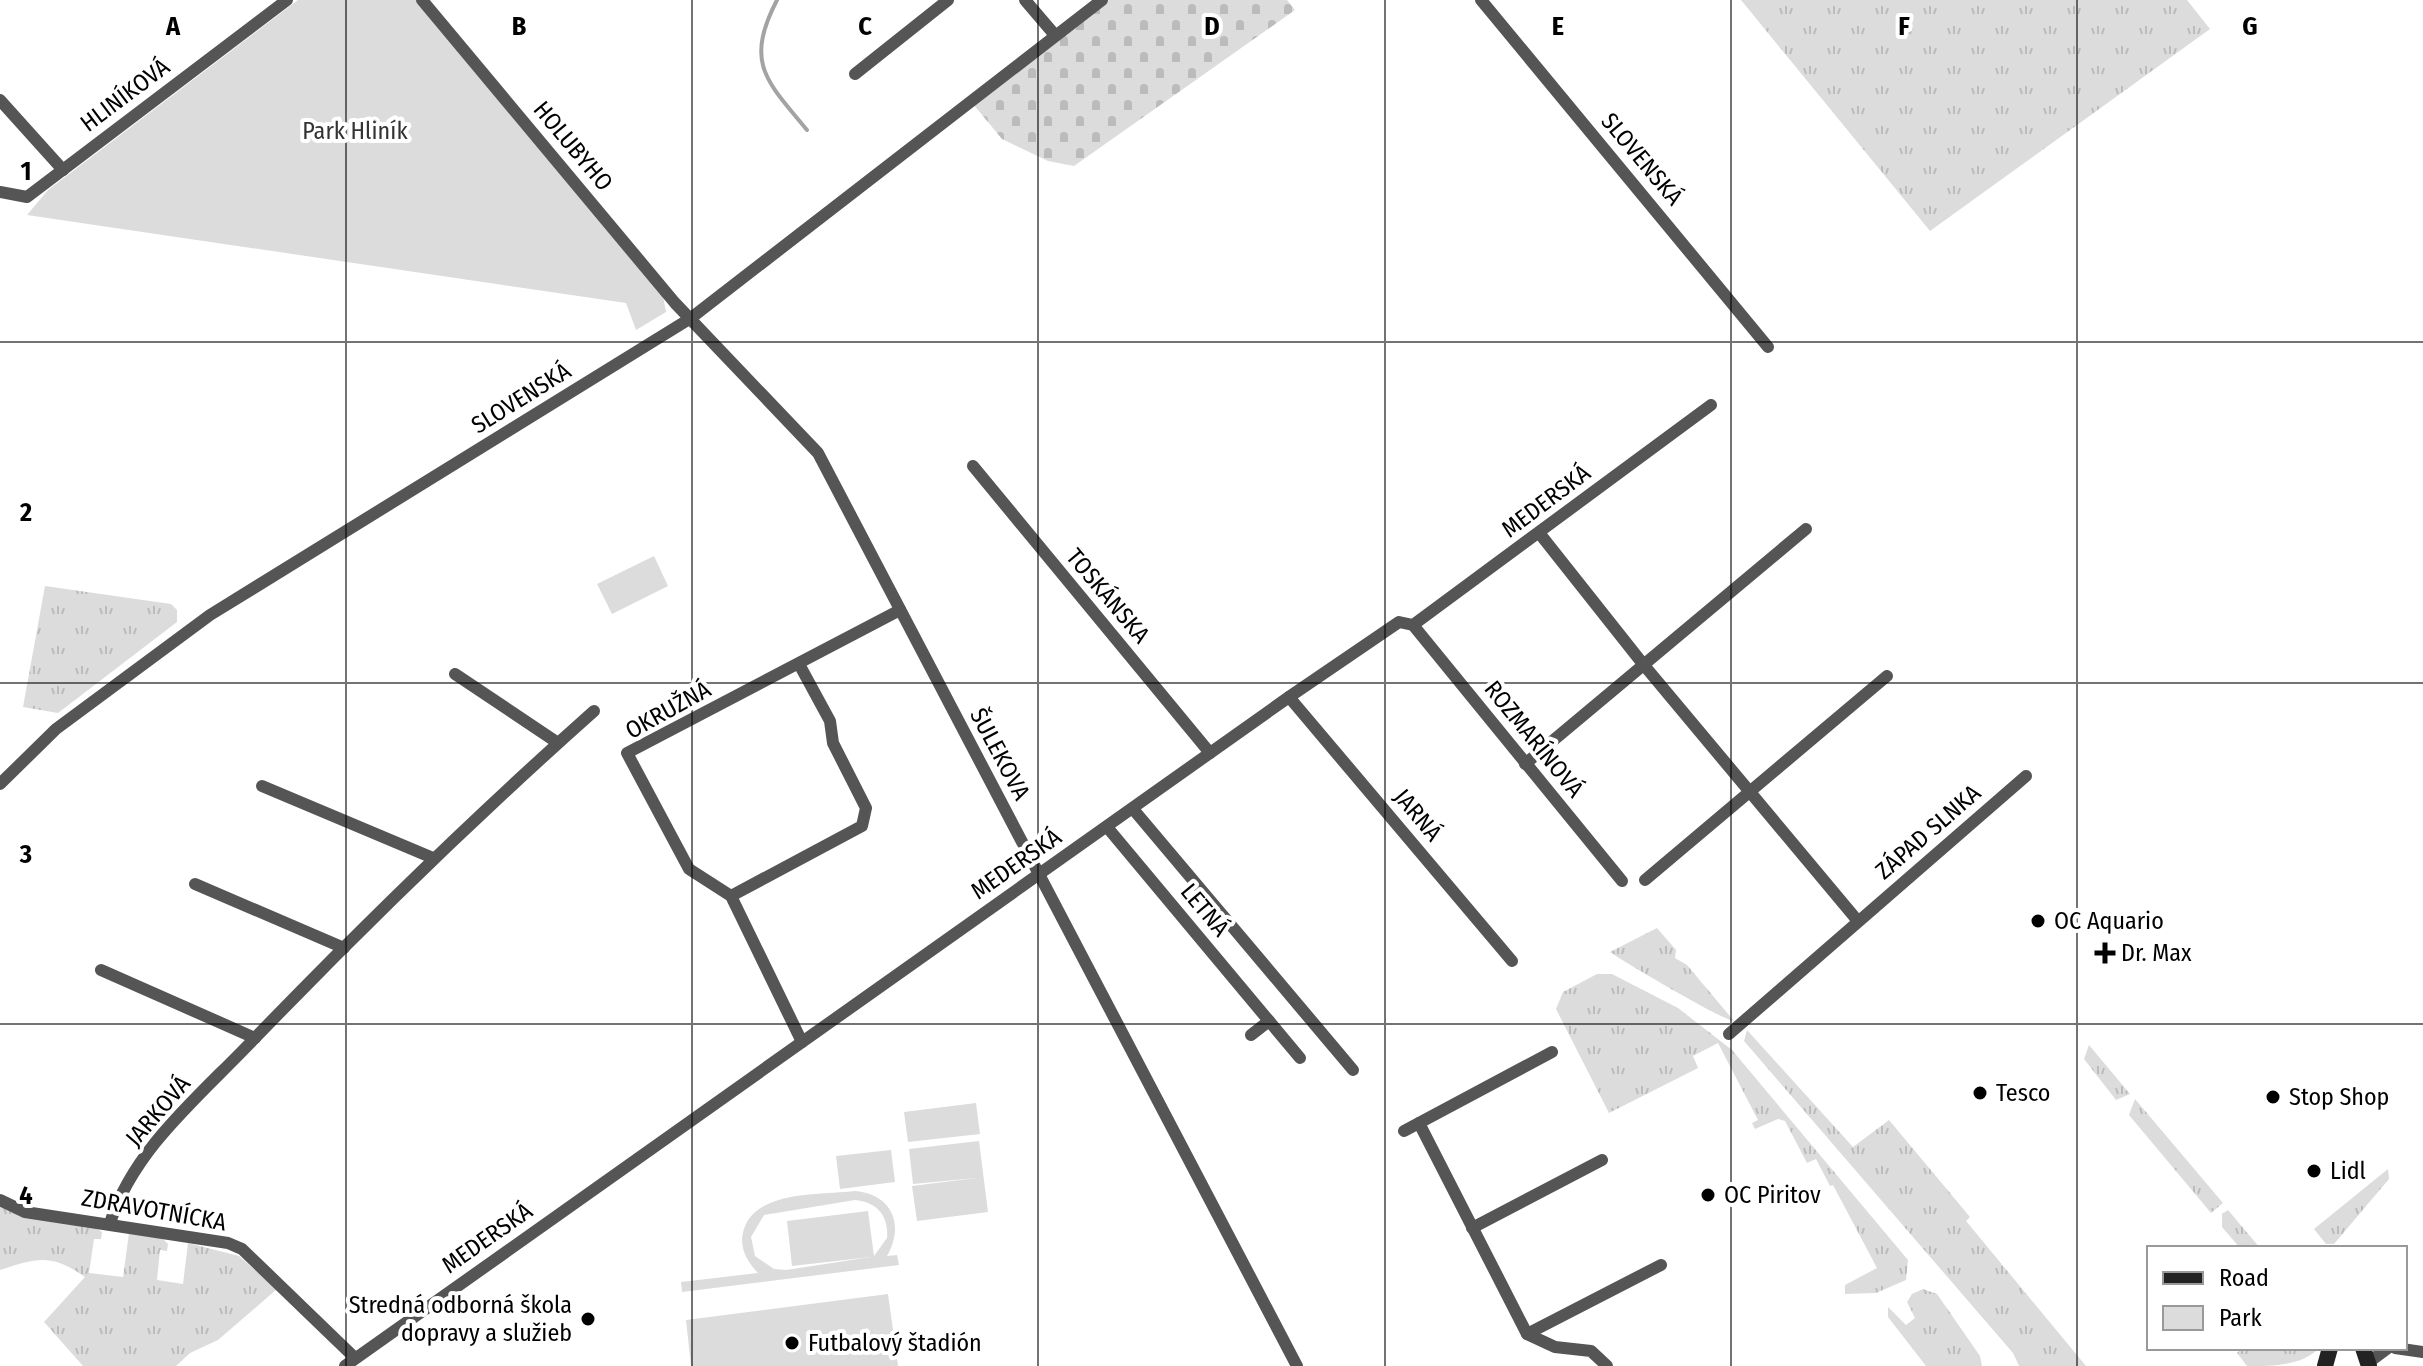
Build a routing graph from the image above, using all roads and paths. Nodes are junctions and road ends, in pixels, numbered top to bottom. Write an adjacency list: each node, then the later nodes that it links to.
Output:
1 (287, 0): 10 (street, HLINÍKOVÁ)
2 (422, 0): 12 (street, HOLUBYHO)
3 (948, 0): 8 (street)
4 (1025, 0): 7 (street)
5 (1102, 0): 7 (street, SLOVENSKÁ)
6 (1481, 0): 13 (street, SLOVENSKÁ)
7 (1054, 34): 12 (street, SLOVENSKÁ)
8 (855, 74)
9 (0, 100): 10 (street)
10 (63, 170): 11 (street, HLINÍKOVÁ)
11 (0, 192)
12 (691, 318): 18 (street, ŠULEKOVA); 30 (street, SLOVENSKÁ)
13 (1768, 347)
14 (1711, 405): 17 (street, MEDERSKÁ)
15 (973, 466): 27 (street, TOSKÁNSKA)
16 (1806, 529): 21 (street)
17 (1540, 534): 19 (street, MEDERSKÁ); 21 (street)
18 (900, 610): 20 (street, OKRUŽNÁ); 36 (street, ŠULEKOVA)
19 (1413, 625): 24 (street, MEDERSKÁ); 28 (street, ROZMARÍNOVÁ)
20 (799, 664): 40 (street); 40 (street, OKRUŽNÁ)
21 (1643, 664): 28 (street); 32 (street)
22 (455, 674): 26 (street)
23 (1887, 676): 32 (street)
24 (1289, 697): 27 (street, MEDERSKÁ); 43 (street, JARNÁ)
25 (594, 711): 26 (street, JARKOVÁ)
26 (558, 743): 35 (street, JARKOVÁ)
27 (1210, 753): 33 (street, MEDERSKÁ)
28 (1525, 764): 38 (street, ROZMARÍNOVÁ)
29 (2026, 776): 41 (street, ZÁPAD SLNKA)
30 (0, 784)
31 (262, 786): 35 (street)
32 (1750, 790): 37 (street); 41 (street)
33 (1133, 809): 34 (street, MEDERSKÁ); 52 (street)
34 (1107, 827): 36 (street, MEDERSKÁ); 45 (street, LETNÁ)
35 (433, 858): 42 (street, JARKOVÁ)
36 (1038, 875): 49 (street, MEDERSKÁ); 64 (street, ŠULEKOVA)
37 (1645, 880)
38 (1622, 881)
39 (195, 884): 42 (street)
40 (731, 896): 49 (street)
41 (1857, 920): 46 (street, ZÁPAD SLNKA)
42 (344, 948): 48 (street, JARKOVÁ)
43 (1512, 961)
44 (101, 970): 48 (street)
45 (1269, 1021): 47 (street); 51 (street, LETNÁ)
46 (1729, 1034)
47 (1251, 1035)
48 (255, 1038): 57 (street, JARKOVÁ)
49 (802, 1042): 63 (street, MEDERSKÁ)
50 (1552, 1052): 53 (street)
51 (1300, 1058)
52 (1353, 1070)
53 (1419, 1123): 54 (street); 58 (street)
54 (1404, 1131)
55 (1602, 1160): 58 (street)
56 (0, 1200): 57 (street, ZDRAVOTNÍCKA)
57 (110, 1223): 63 (street, ZDRAVOTNÍCKA)
58 (1472, 1228): 61 (street)
59 (1661, 1265): 60 (street)
60 (1555, 1319): 61 (street); 62 (street)
61 (1527, 1334): 62 (street)
62 (1562, 1347): 65 (street)
63 (350, 1362)
64 (1297, 1366)
65 (1607, 1366)

